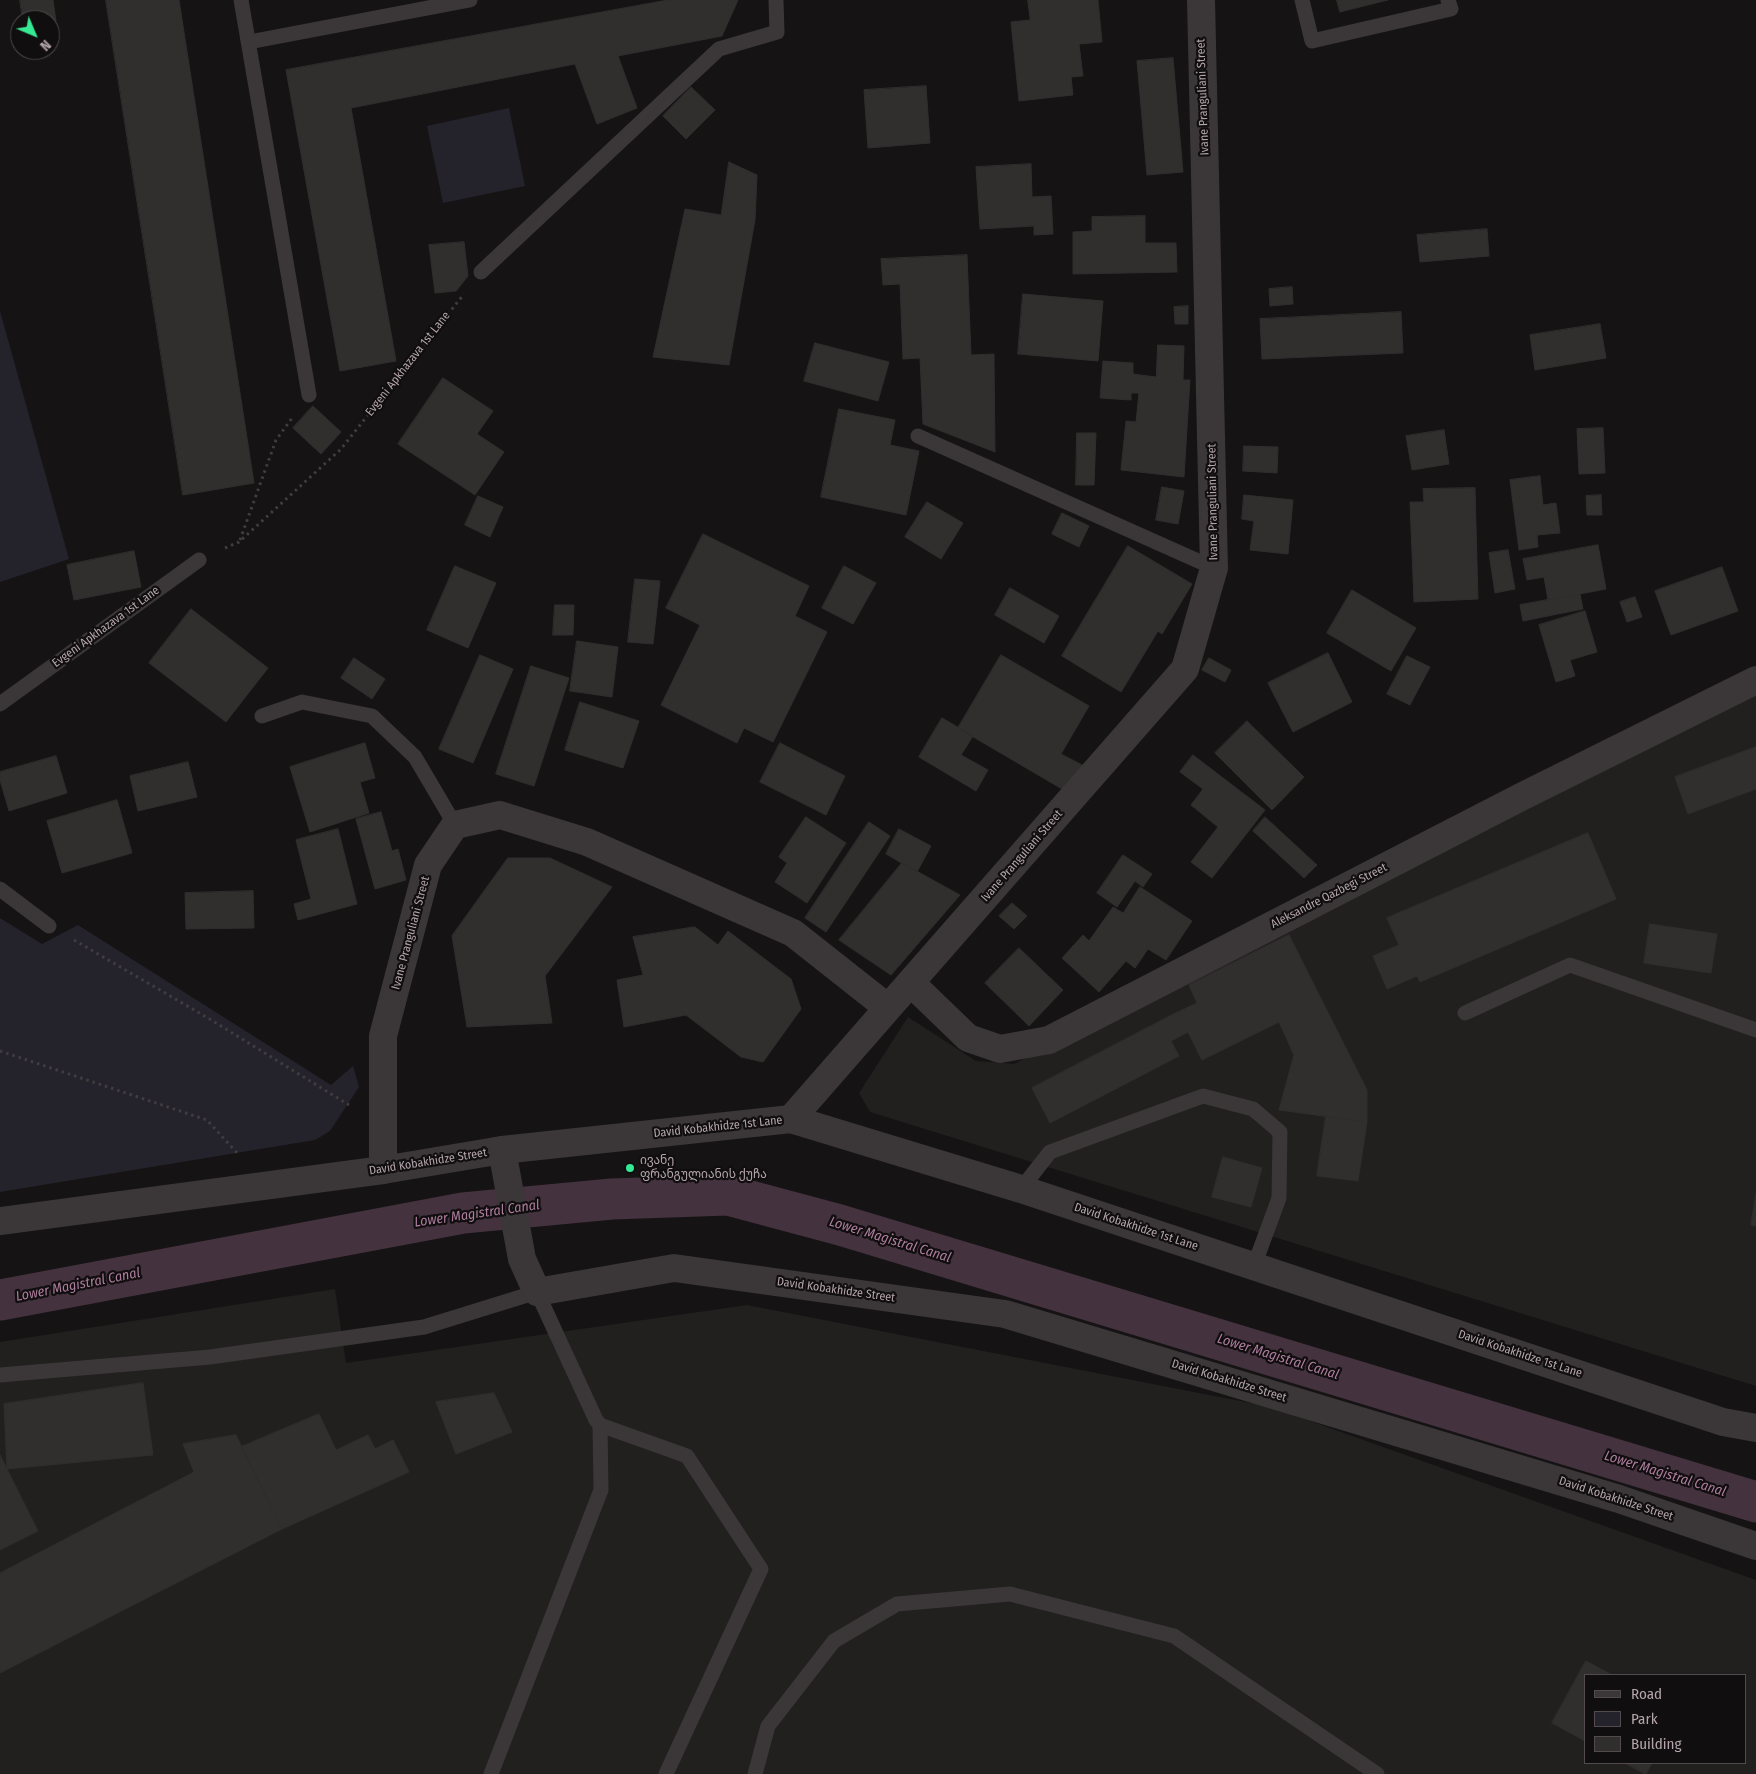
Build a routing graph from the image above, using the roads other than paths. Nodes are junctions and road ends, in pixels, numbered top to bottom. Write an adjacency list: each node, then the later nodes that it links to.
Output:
1 (241, 0): 7 (lane)
2 (470, 0): 7 (lane)
3 (776, 0): 8 (lane)
4 (1201, 0): 12 (street, Ivane Pranguliani Street)
5 (1302, 0): 6 (lane)
6 (1448, 0)
7 (249, 42): 9 (lane)
8 (481, 272)
9 (309, 395)
10 (918, 436): 12 (lane)
11 (199, 560): 14 (lane, Evgeni Apkhazava 1st Lane)
12 (1214, 568): 19 (street, Ivane Pranguliani Street)
13 (1756, 680): 19 (street, Aleksandre Qazbegi Street)
14 (0, 704)
15 (262, 716): 16 (lane)
16 (456, 825): 20 (street); 25 (street, Ivane Pranguliani Street)
17 (0, 889): 18 (lane)
18 (49, 926)
19 (911, 983): 20 (street, Ivane Pranguliani Street)
20 (888, 1008): 23 (street, Ivane Pranguliani Street)
21 (1465, 1013): 22 (lane)
22 (1756, 1030)
23 (791, 1119): 24 (street, David Kobakhidze 1st Lane); 26 (street, David Kobakhidze 1st Lane)
24 (502, 1150): 25 (street, David Kobakhidze Street); 29 (street, David Kobakhidze Street)
25 (383, 1170): 27 (street, David Kobakhidze Street)
26 (1021, 1189): 28 (street, David Kobakhidze 1st Lane); 28 (lane)
27 (0, 1221)
28 (1254, 1266): 32 (street, David Kobakhidze 1st Lane)
29 (537, 1292): 30 (lane); 31 (lane); 33 (street, David Kobakhidze Street)
30 (0, 1375)
31 (600, 1425): 34 (lane); 35 (lane)
32 (1756, 1428)
33 (1756, 1546)
34 (491, 1774)
35 (666, 1774)
36 (754, 1774): 37 (lane)
37 (1378, 1774)

